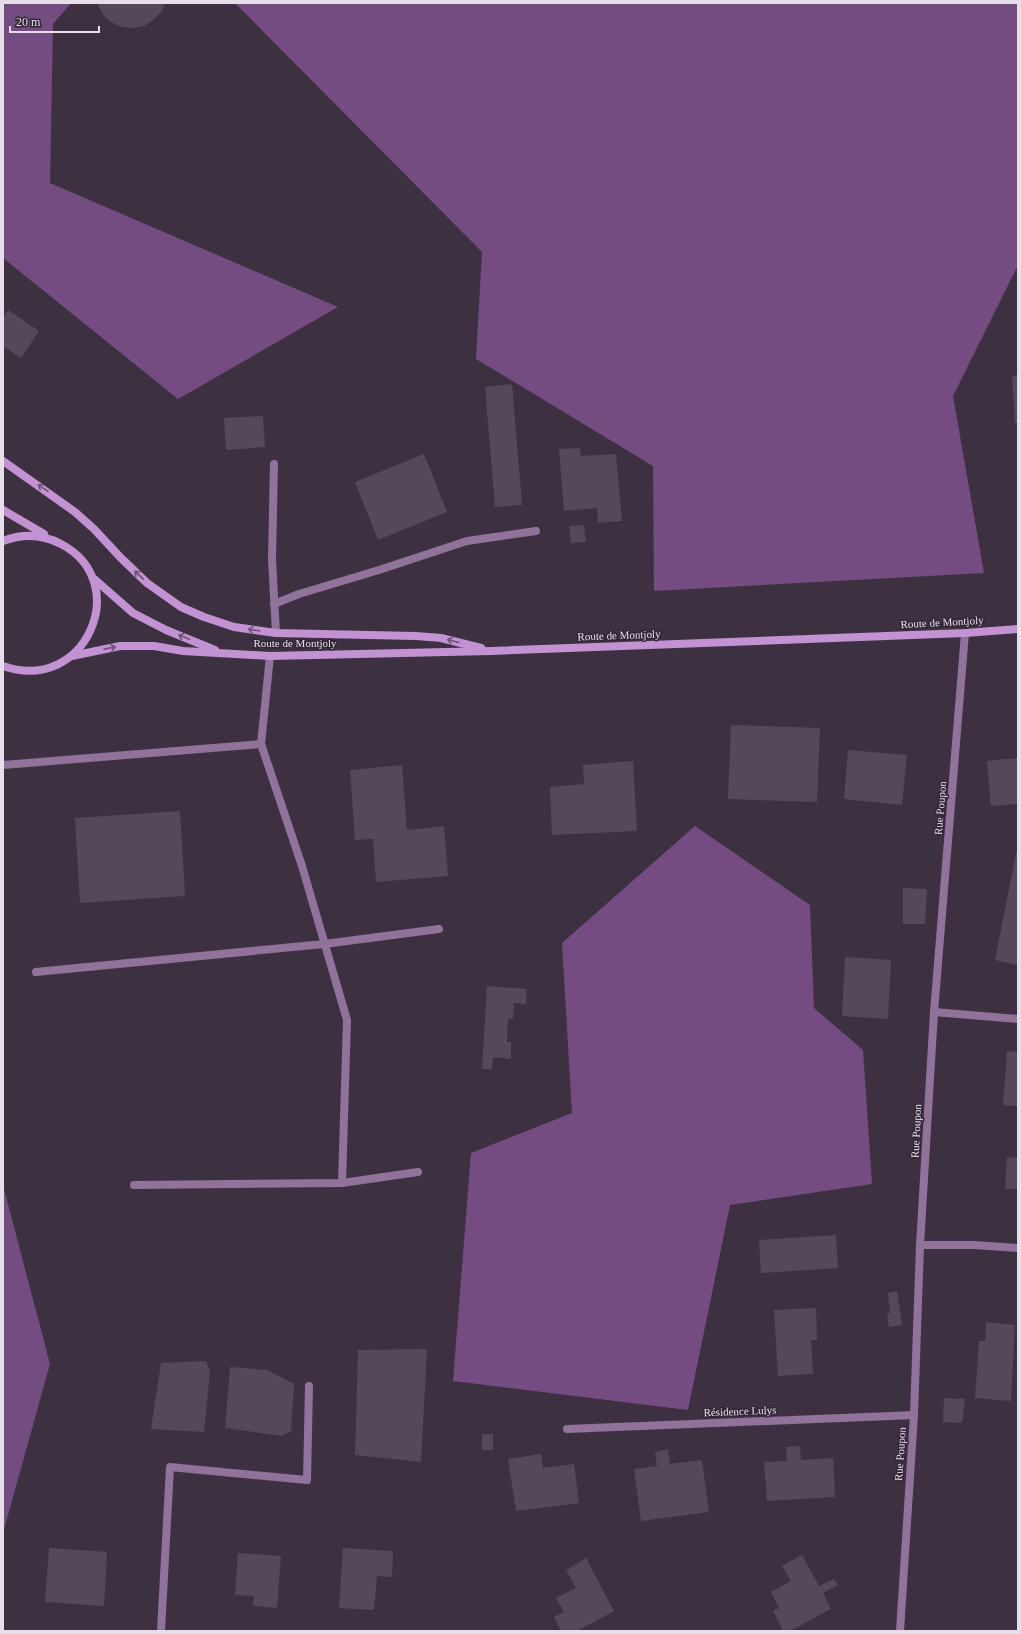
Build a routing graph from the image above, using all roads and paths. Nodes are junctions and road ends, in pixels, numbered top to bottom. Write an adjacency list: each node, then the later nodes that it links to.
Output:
1 (3, 461): 10 (main road, one-way to 1)
2 (274, 464): 8 (street)
3 (3, 510): 5 (main road)
4 (536, 531): 8 (street)
5 (51, 538): 6 (main road); 7 (main road)
6 (3, 540)
7 (92, 578): 13 (main road, Route de Montjoly, one-way to 7); 14 (main road)
8 (274, 604): 10 (street)
9 (1018, 629): 11 (main road, Route de Montjoly)
10 (276, 633): 12 (main road, one-way to 10)
11 (965, 633): 12 (main road, Route de Montjoly); 22 (street, Rue Poupon)
12 (491, 651): 15 (main road, Route de Montjoly)
13 (220, 652): 14 (main road, Route de Montjoly, one-way to 13); 15 (main road, Route de Montjoly)
14 (72, 656): 16 (main road)
15 (270, 656): 17 (street)
16 (3, 666)
17 (261, 744): 18 (street); 20 (street)
18 (3, 765)
19 (438, 929): 20 (street)
20 (324, 944): 21 (street); 25 (street)
21 (36, 972)
22 (934, 1012): 23 (street); 27 (street, Rue Poupon)
23 (1018, 1019)
24 (418, 1172): 25 (street)
25 (342, 1183): 26 (street)
26 (134, 1185)
27 (920, 1245): 28 (street); 30 (street, Rue Poupon)
28 (1018, 1248)
29 (309, 1386): 32 (street)
30 (914, 1415): 31 (street, Résidence Lulys); 33 (street, Rue Poupon)
31 (567, 1428)
32 (161, 1631)
33 (900, 1631)

